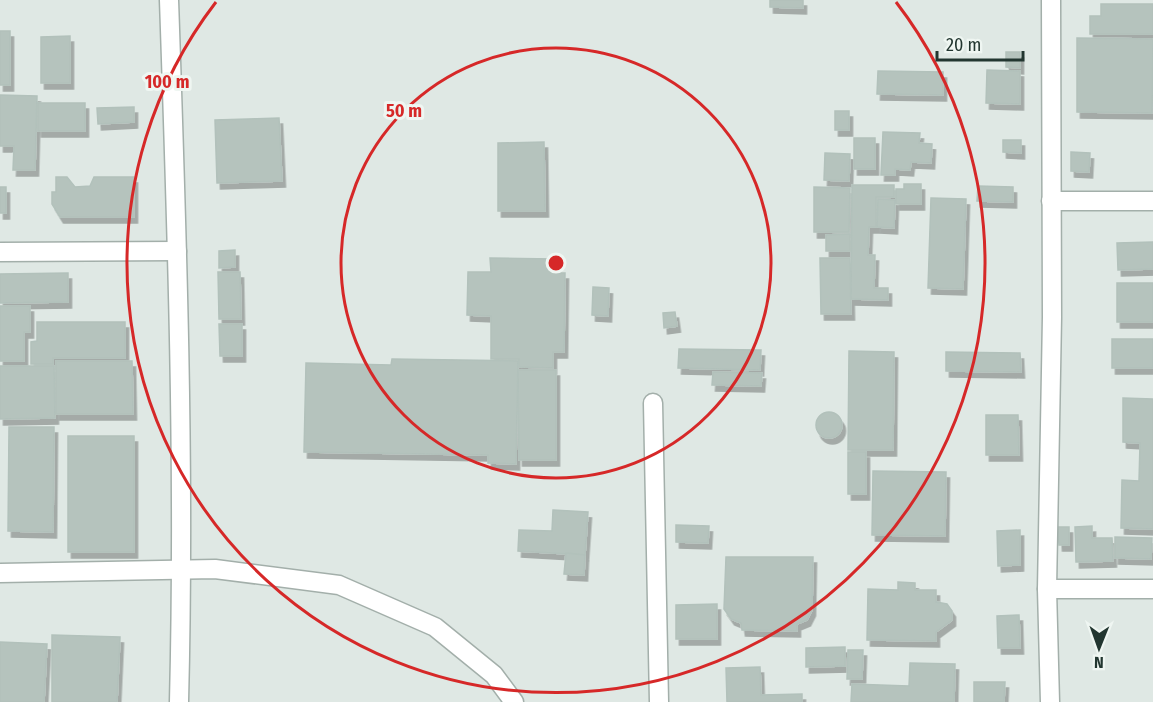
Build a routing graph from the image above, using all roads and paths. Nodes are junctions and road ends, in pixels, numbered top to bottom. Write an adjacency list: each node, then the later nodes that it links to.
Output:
1 (169, 0): 5 (street)
2 (1051, 0): 3 (street)
3 (1051, 201): 4 (street); 10 (street)
4 (1153, 201)
5 (177, 251): 6 (street); 8 (street)
6 (0, 252)
7 (653, 403): 14 (street)
8 (182, 570): 9 (street); 12 (street); 13 (street)
9 (0, 573)
10 (1047, 589): 11 (street); 15 (street)
11 (1153, 589)
12 (179, 702)
13 (514, 702)
14 (660, 702)
15 (1050, 702)

